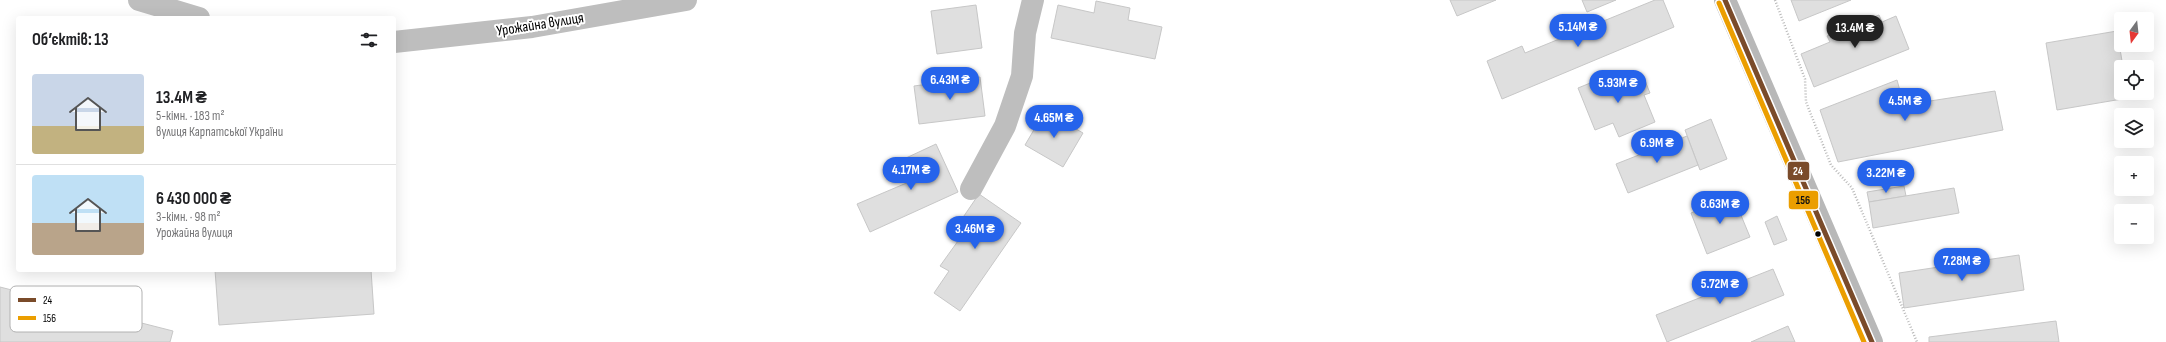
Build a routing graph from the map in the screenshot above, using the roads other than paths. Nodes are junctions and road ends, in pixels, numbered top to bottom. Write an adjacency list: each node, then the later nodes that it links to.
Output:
1 (139, 0): 5 (street)
2 (686, 0): 6 (street, Урожайна вулиця)
3 (1033, 0): 7 (street)
4 (1725, 0): 8 (main road)
5 (192, 16)
6 (396, 42)
7 (971, 189)
8 (1872, 342)

